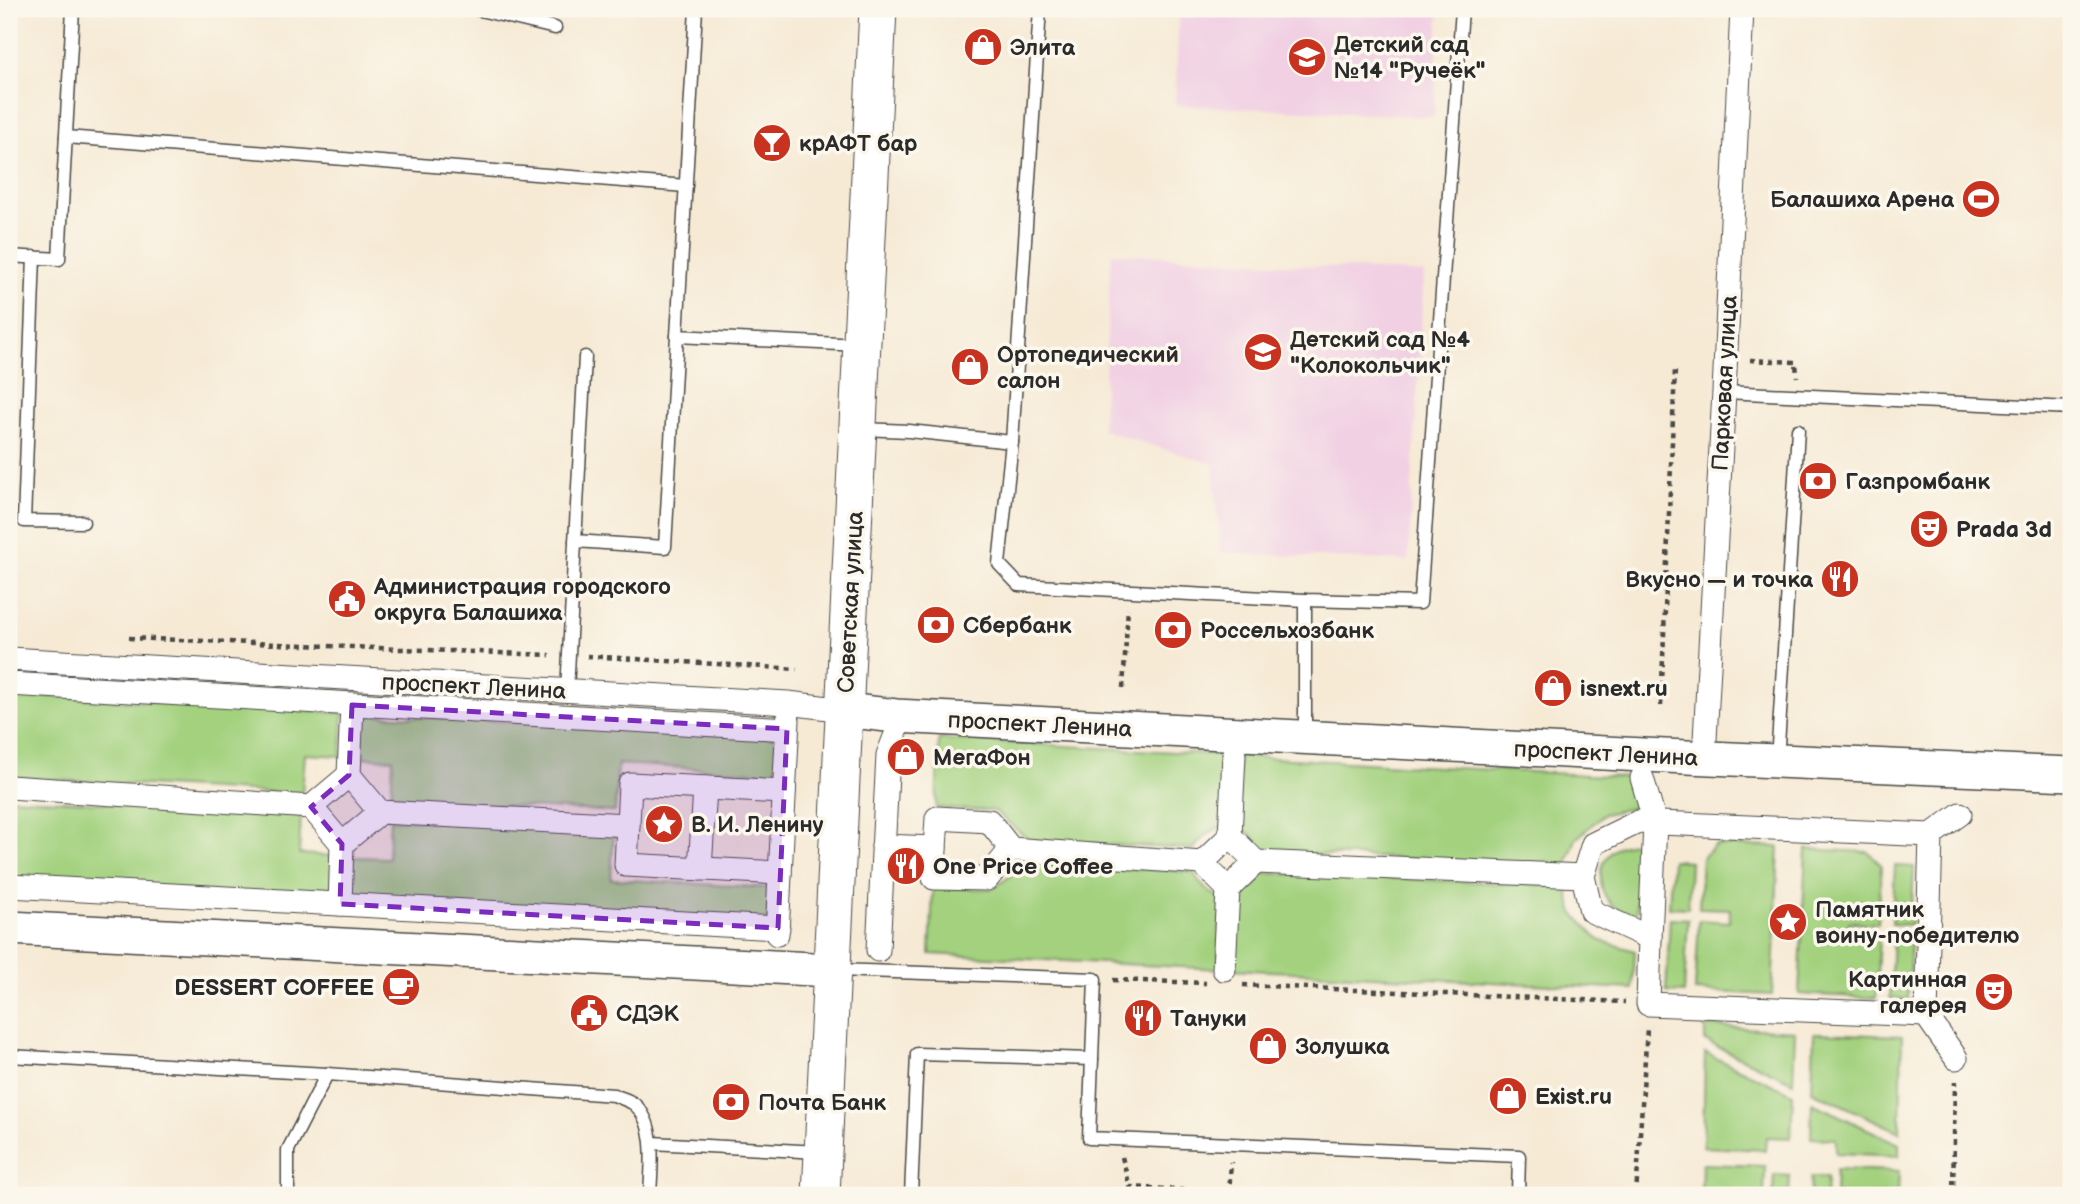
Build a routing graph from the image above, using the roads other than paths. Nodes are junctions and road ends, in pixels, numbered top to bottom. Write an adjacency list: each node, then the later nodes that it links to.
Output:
1 (73, 9): 9 (lane)
2 (476, 9): 8 (lane)
3 (696, 9): 10 (lane)
4 (878, 9): 14 (main road, Советская улица)
5 (1040, 9): 20 (lane)
6 (1462, 9): 23 (lane)
7 (1742, 9): 16 (street, Парковая улица)
8 (555, 28)
9 (66, 138): 10 (lane); 12 (lane)
10 (685, 186): 13 (lane)
11 (9, 256): 12 (lane)
12 (34, 257): 21 (lane)
13 (677, 336): 14 (lane); 22 (lane)
14 (863, 346): 18 (main road, Советская улица)
15 (584, 356): 22 (lane)
16 (1724, 392): 17 (lane); 32 (street, Парковая улица)
17 (2071, 408)
18 (858, 429): 20 (lane); 28 (main road, Советская улица)
19 (1798, 430): 33 (lane)
20 (1012, 442): 23 (lane)
21 (83, 522)
22 (575, 541): 26 (lane)
23 (1305, 600): 30 (lane)
24 (9, 659): 26 (street, проспект Ленина)
25 (9, 684): 27 (street)
26 (567, 691): 28 (street, проспект Ленина)
27 (352, 705): 35 (street); 39 (street)
28 (845, 710): 30 (main road, проспект Ленина); 62 (main road, Советская улица)
29 (895, 737): 48 (street)
30 (1305, 737): 32 (main road, проспект Ленина)
31 (1234, 755): 46 (street)
32 (1704, 758): 33 (main road, проспект Ленина)
33 (1777, 761): 34 (main road, проспект Ленина)
34 (2071, 774)
35 (349, 775): 40 (street); 41 (street)
36 (1642, 778): 43 (street)
37 (9, 788): 40 (street)
38 (705, 788): 39 (street); 44 (street); 53 (street)
39 (784, 792): 54 (street)
40 (311, 807): 47 (street)
41 (380, 813): 44 (street); 47 (street)
42 (1960, 814): 45 (street)
43 (1655, 823): 45 (street); 55 (street); 60 (street)
44 (628, 825): 53 (street)
45 (1931, 835): 64 (street)
46 (1230, 836): 51 (street); 52 (street)
47 (342, 844): 58 (street)
48 (883, 846): 49 (street); 61 (street)
49 (935, 848): 50 (street); 50 (street)
50 (1011, 849): 52 (street)
51 (1256, 862): 55 (street); 57 (street)
52 (1202, 863): 57 (street)
53 (701, 869): 54 (street)
54 (780, 873): 58 (street)
55 (1583, 876): 60 (street)
56 (9, 886): 58 (street)
57 (1228, 889): 63 (street)
58 (340, 904)
59 (9, 928): 62 (main road)
60 (1650, 938): 64 (street)
61 (878, 950)
62 (832, 970): 67 (lane); 70 (main road, Советская улица)
63 (1224, 979)
64 (1926, 1016): 66 (street)
65 (9, 1056): 68 (lane)
66 (1956, 1058)
67 (1092, 1059): 74 (lane); 75 (lane)
68 (327, 1074): 69 (lane); 71 (lane)
69 (652, 1143): 70 (lane); 72 (lane)
70 (823, 1153): 73 (main road, Советская улица)
71 (288, 1195)
72 (650, 1195)
73 (821, 1195)
74 (911, 1195)
75 (1518, 1195)

